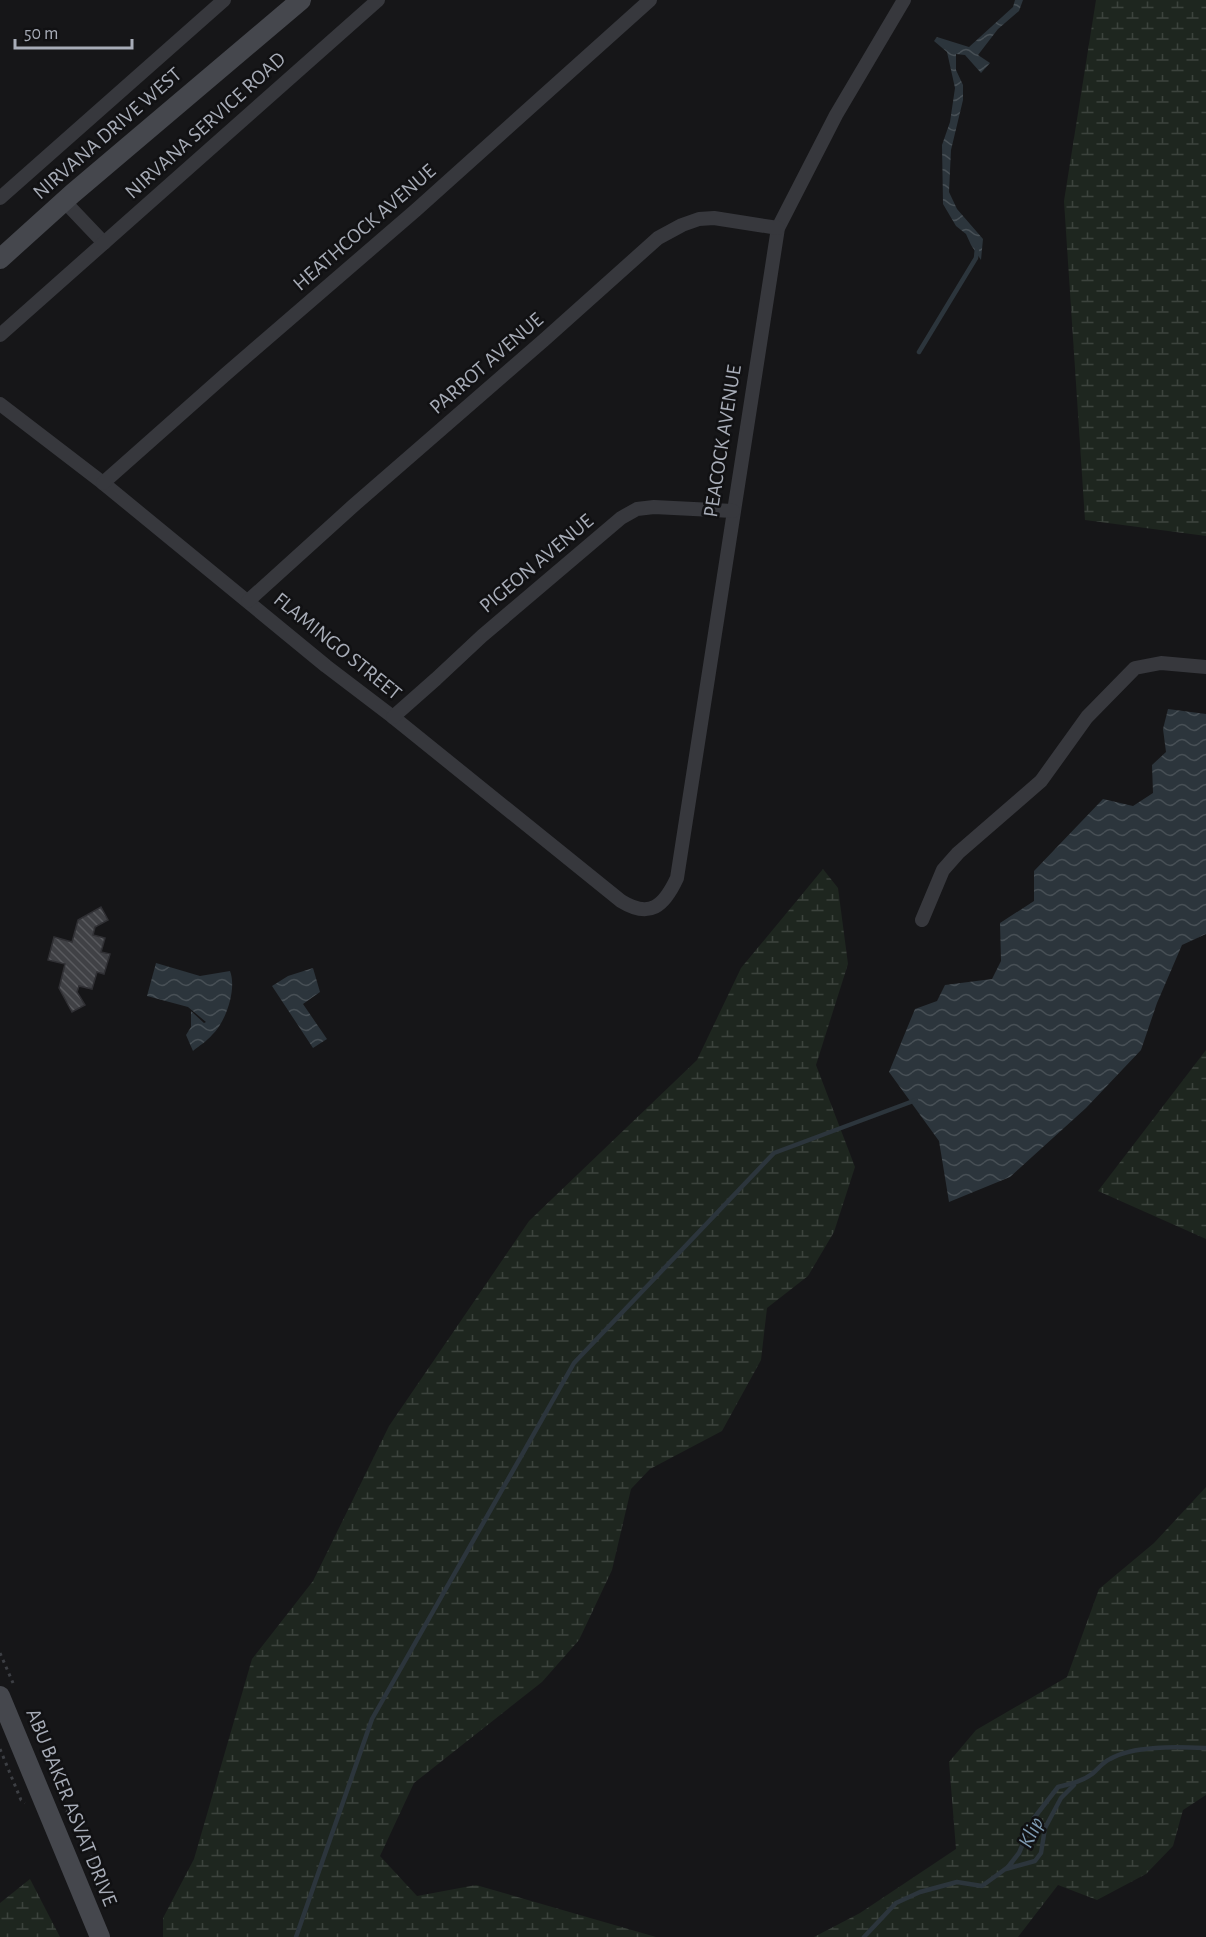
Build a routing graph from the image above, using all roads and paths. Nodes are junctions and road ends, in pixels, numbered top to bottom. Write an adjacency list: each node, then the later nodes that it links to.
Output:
1 (224, 0): 6 (street)
2 (301, 0): 7 (main road, NIRVANA DRIVE WEST)
3 (378, 0): 9 (street, NIRVANA SERVICE ROAD)
4 (650, 0): 13 (street, HEATHCOCK AVENUE)
5 (904, 0): 8 (street, PEACOCK AVENUE)
6 (0, 198)
7 (64, 201): 9 (street); 10 (main road, NIRVANA DRIVE WEST)
8 (778, 228): 14 (street, PEACOCK AVENUE); 15 (street, PARROT AVENUE)
9 (104, 243): 11 (street)
10 (0, 259)
11 (0, 335)
12 (0, 404): 13 (street, FLAMINGO STREET)
13 (103, 483): 15 (street, FLAMINGO STREET)
14 (733, 511): 17 (street, PIGEON AVENUE); 18 (street, PEACOCK AVENUE)
15 (248, 601): 17 (street, FLAMINGO STREET)
16 (1206, 667): 19 (street)
17 (393, 717): 18 (street, FLAMINGO STREET)
18 (652, 909)
19 (922, 920)
20 (0, 1696): 21 (main road, ABU BAKER ASVAT DRIVE)
21 (100, 1937)

